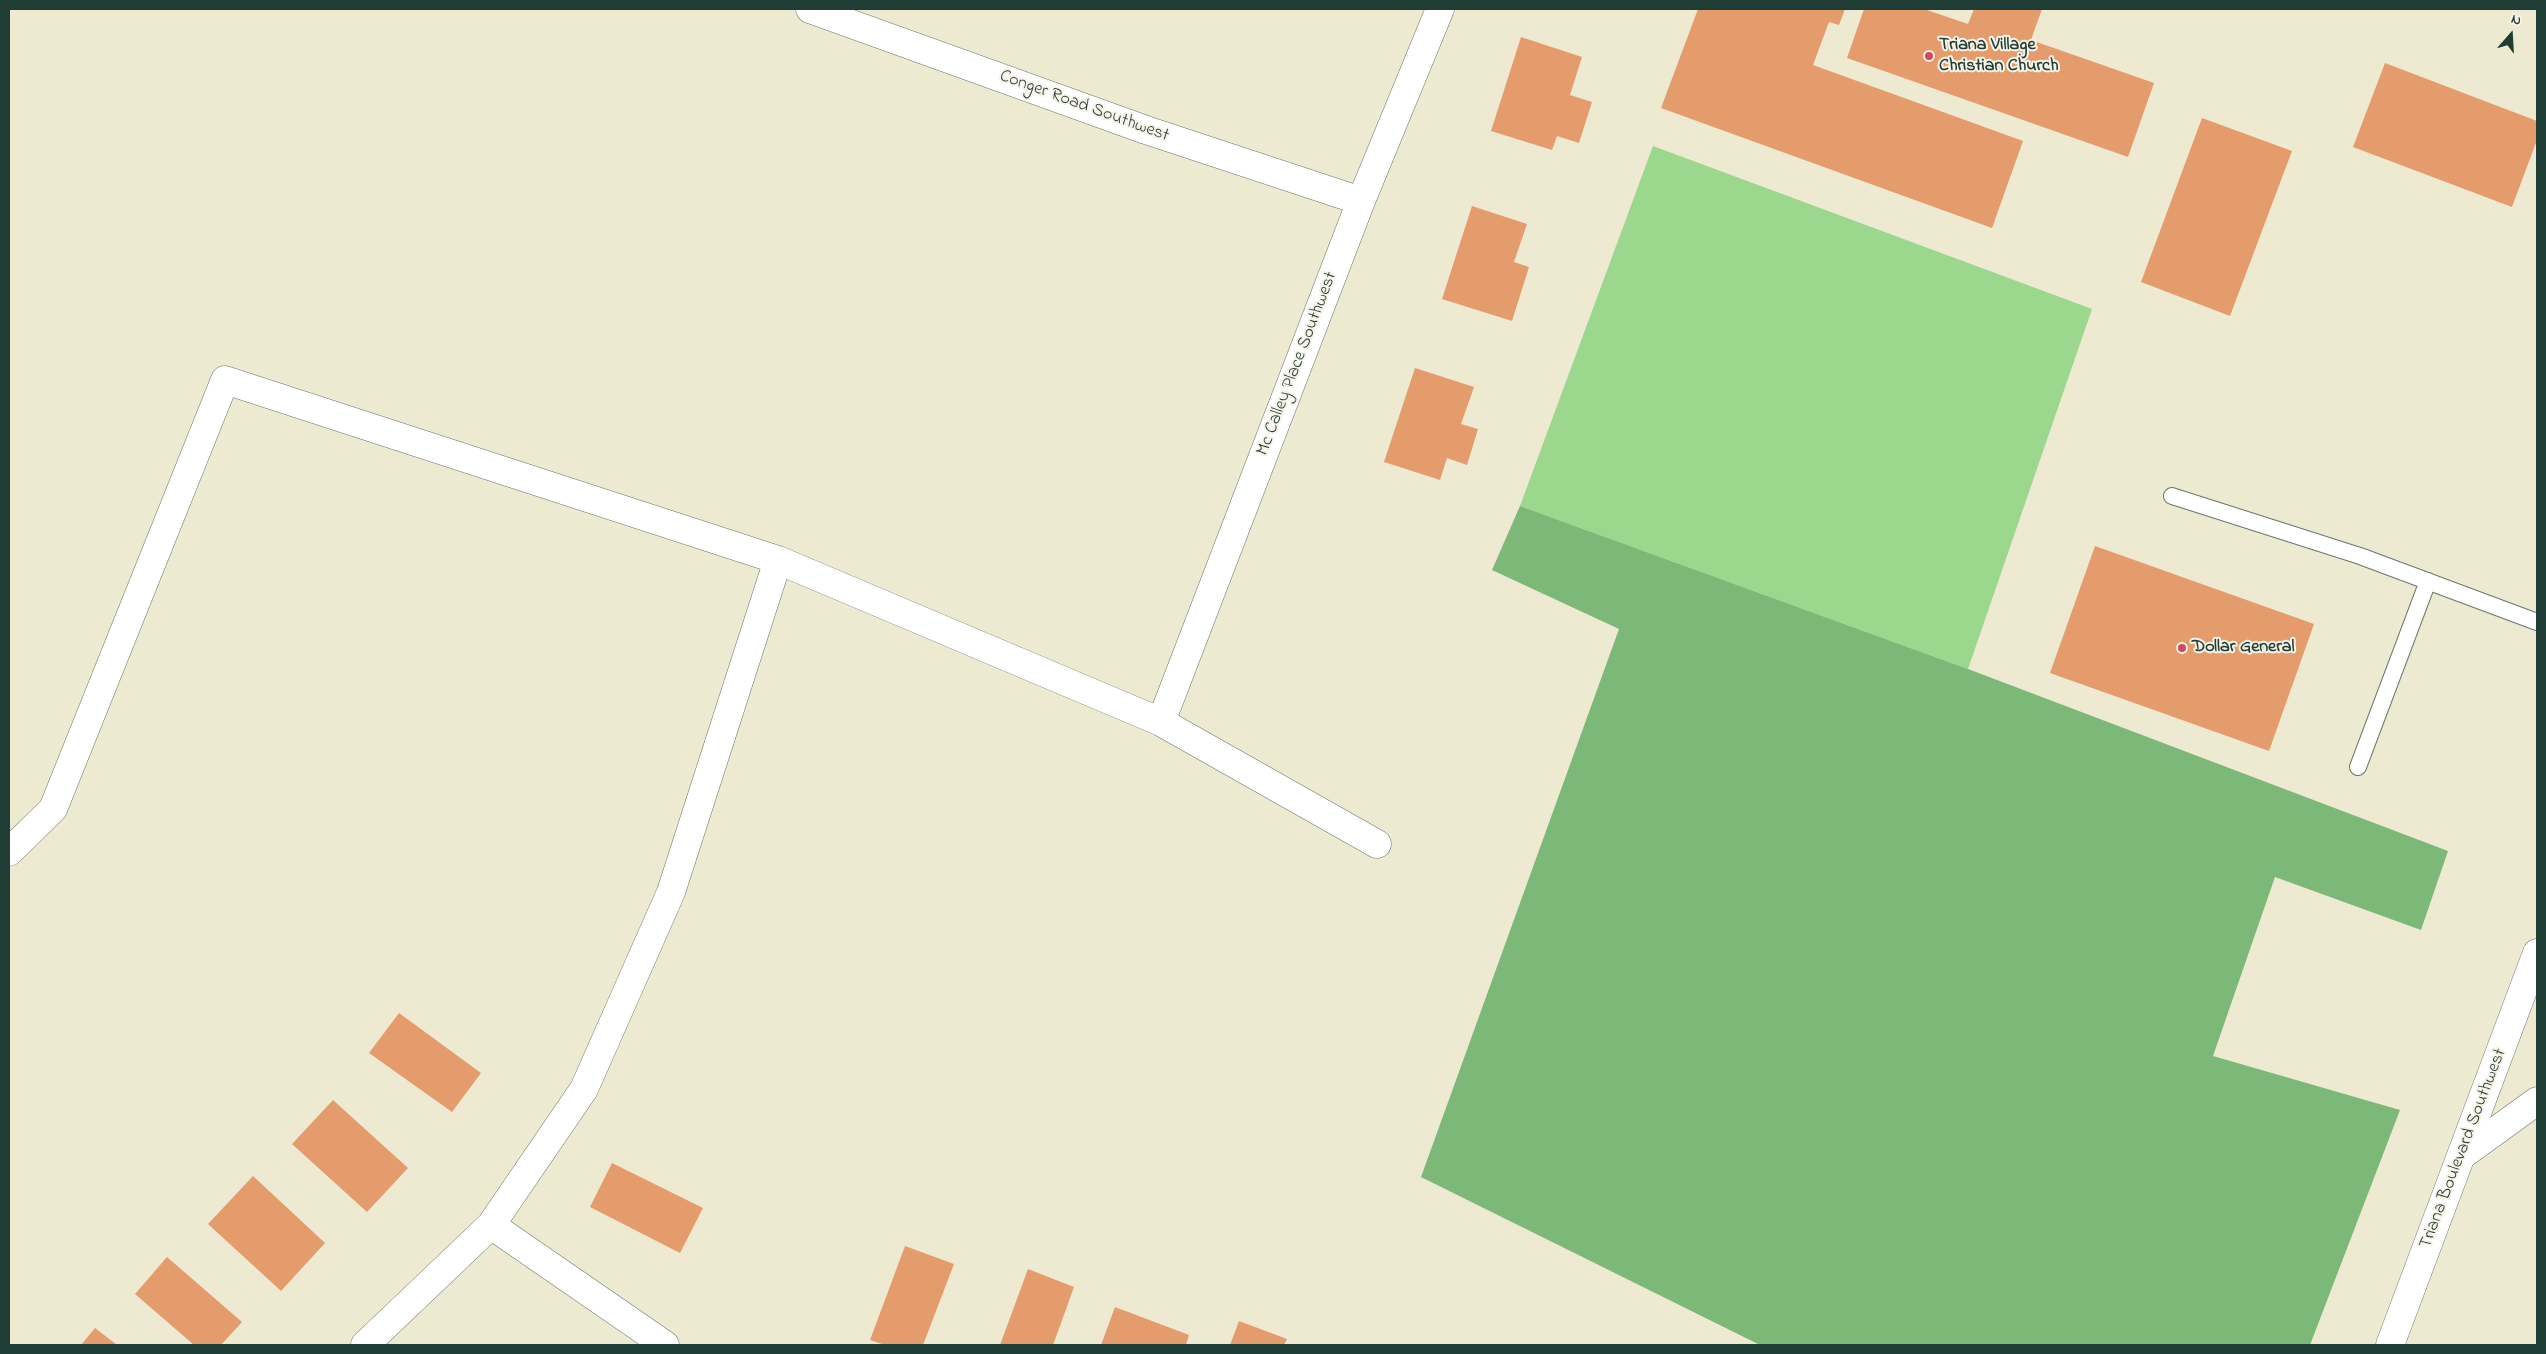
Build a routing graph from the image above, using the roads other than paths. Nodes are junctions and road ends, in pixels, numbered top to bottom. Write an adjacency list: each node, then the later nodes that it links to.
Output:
1 (810, 9): 3 (street, Conger Road Southwest)
2 (1440, 9): 3 (street, Mc Calley Place Southwest)
3 (1361, 201): 8 (street, Mc Calley Place Southwest)
4 (2172, 496): 6 (lane)
5 (778, 560): 8 (street); 11 (street); 15 (street)
6 (2428, 581): 7 (lane); 9 (lane)
7 (2537, 622)
8 (1160, 722): 10 (street)
9 (2358, 767)
10 (1377, 844)
11 (9, 852)
12 (2537, 953): 14 (street, Triana Boulevard Southwest)
13 (2537, 1101): 14 (street)
14 (2461, 1156): 18 (street, Triana Boulevard Southwest)
15 (491, 1225): 16 (street); 17 (street)
16 (365, 1345)
17 (665, 1345)
18 (2390, 1345)

